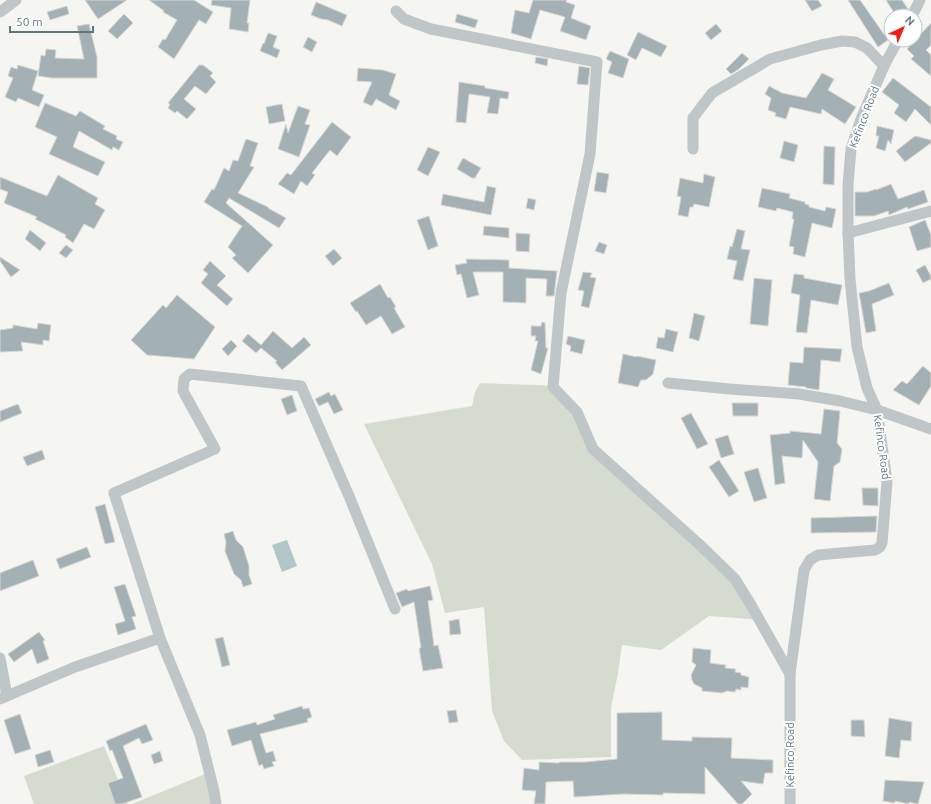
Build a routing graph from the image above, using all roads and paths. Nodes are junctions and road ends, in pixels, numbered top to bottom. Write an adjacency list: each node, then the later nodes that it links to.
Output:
1 (14, 1): 3 (street)
2 (396, 11): 15 (street)
3 (0, 12)
4 (894, 48): 5 (street, Kefinco Road)
5 (884, 66): 6 (street); 8 (street, Kefinco Road)
6 (693, 149)
7 (931, 211): 8 (street)
8 (848, 233): 10 (street, Kefinco Road)
9 (668, 383): 10 (street)
10 (877, 410): 11 (street); 15 (street, Kefinco Road)
11 (930, 427)
12 (395, 609): 13 (street)
13 (160, 638): 16 (street); 17 (street)
14 (0, 658): 16 (street)
15 (790, 674): 18 (street, Kefinco Road)
16 (3, 698)
17 (216, 804)
18 (790, 804)

